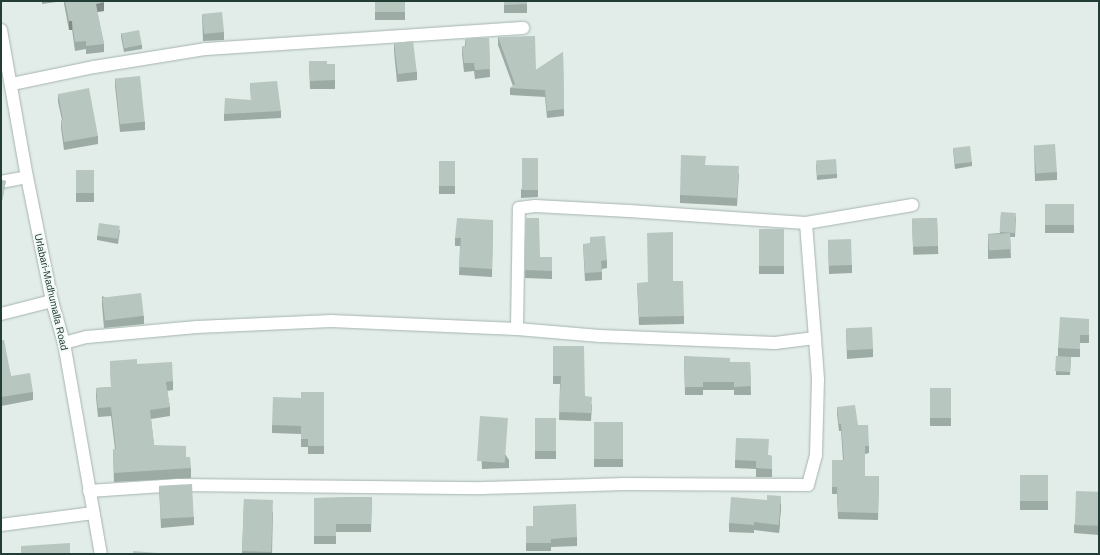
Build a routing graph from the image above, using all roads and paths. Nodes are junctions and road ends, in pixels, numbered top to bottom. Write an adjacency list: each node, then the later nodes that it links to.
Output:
1 (523, 28): 3 (street)
2 (1, 30): 3 (street, Urlabari-Madhumalla Road)
3 (12, 84): 4 (street, Urlabari-Madhumalla Road)
4 (27, 177): 5 (street); 8 (street, Urlabari-Madhumalla Road)
5 (1, 182)
6 (912, 205): 7 (street)
7 (806, 223): 10 (street); 11 (street)
8 (52, 301): 9 (street); 12 (street, Urlabari-Madhumalla Road)
9 (1, 314)
10 (517, 329): 11 (street); 12 (street)
11 (815, 338): 13 (street)
12 (64, 344): 13 (street, Urlabari-Madhumalla Road)
13 (89, 491): 14 (street, Urlabari-Madhumalla Road)
14 (93, 513): 15 (street); 16 (street, Urlabari-Madhumalla Road)
15 (1, 525)
16 (101, 554)

